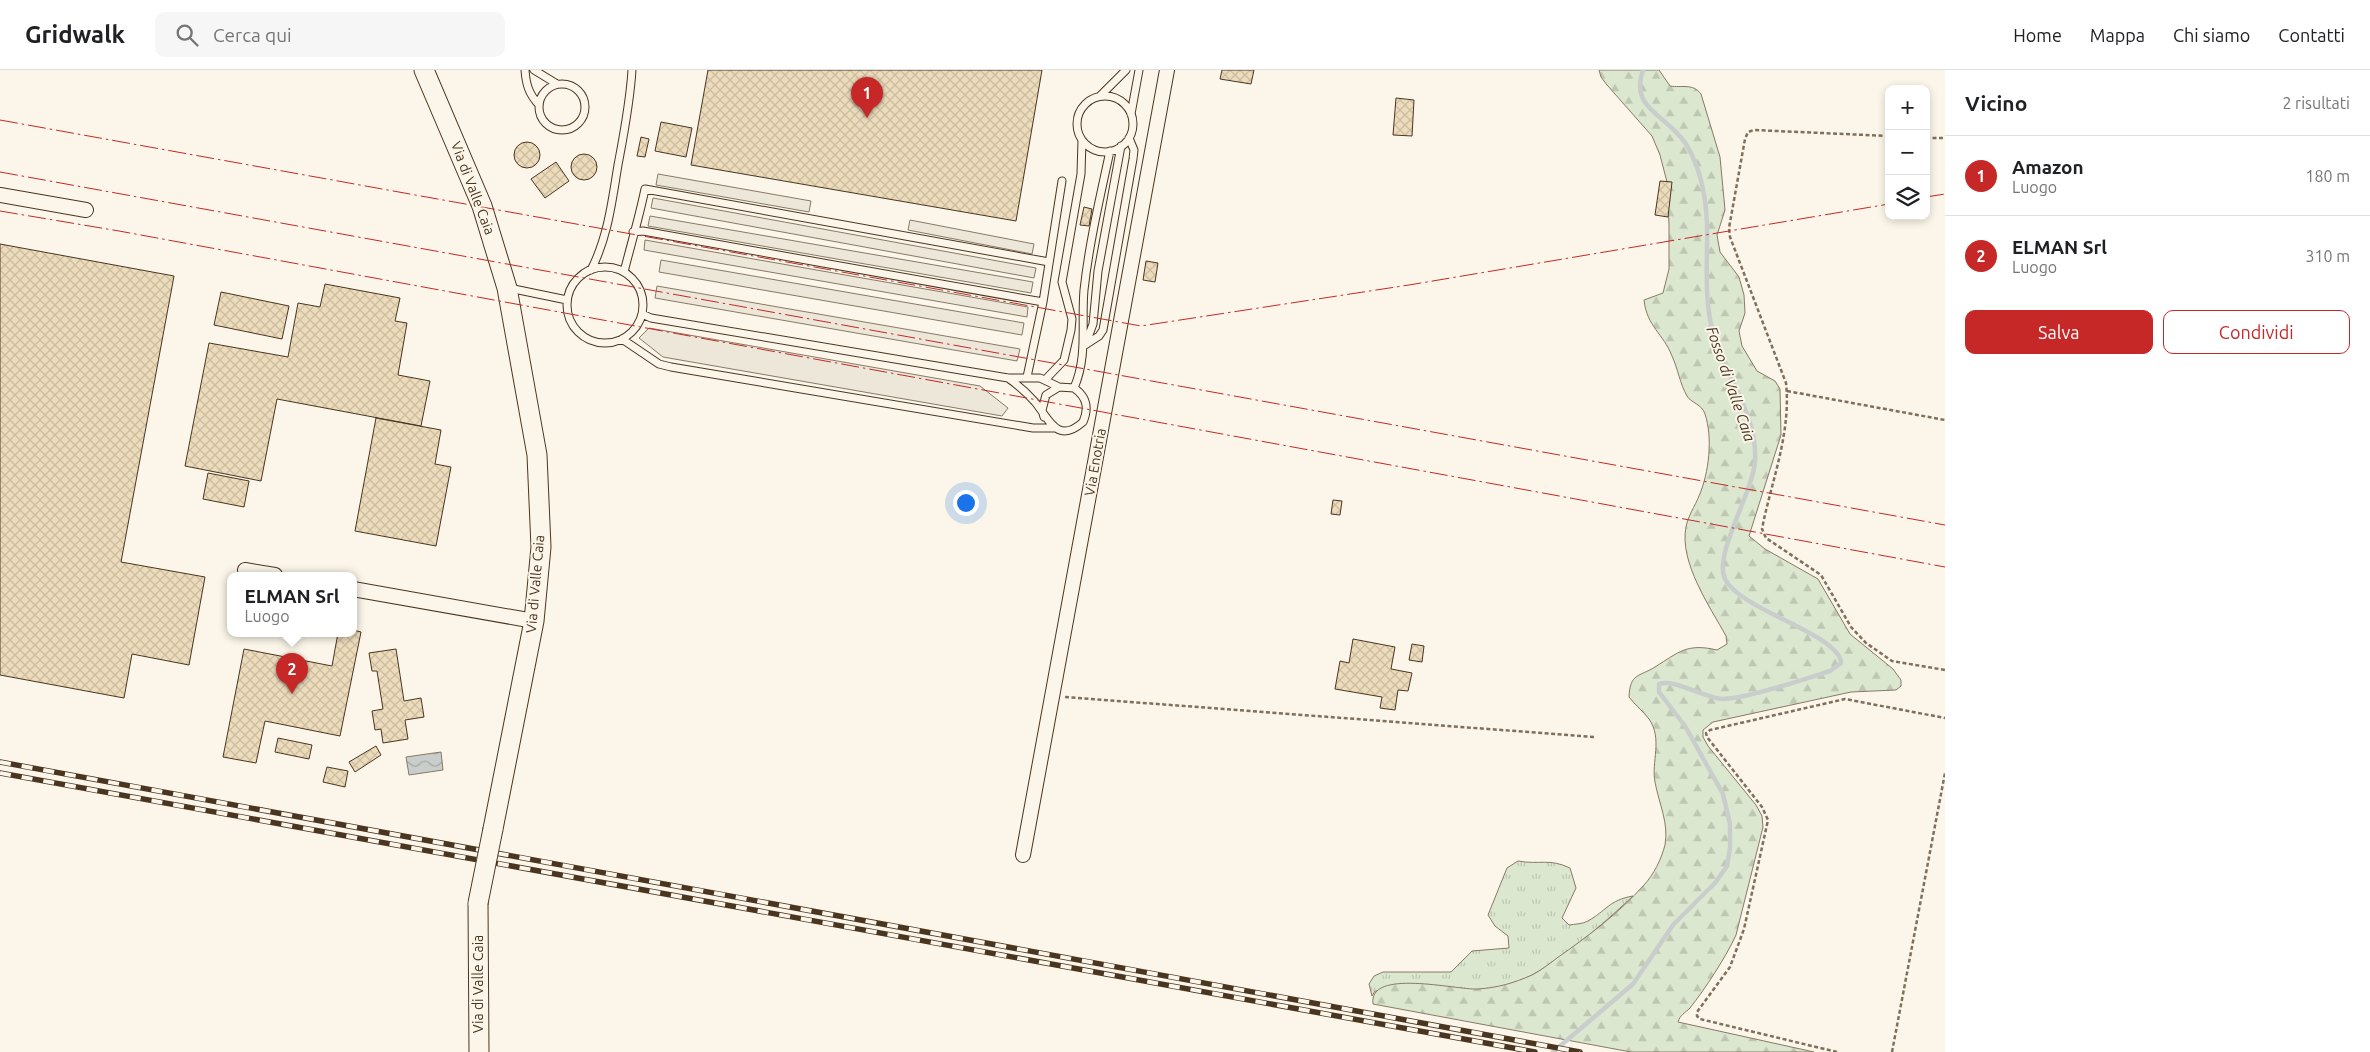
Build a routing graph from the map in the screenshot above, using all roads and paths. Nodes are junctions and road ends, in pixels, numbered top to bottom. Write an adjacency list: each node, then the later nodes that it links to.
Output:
1 (424, 70): 26 (street, Via di Valle Caia)
2 (524, 70): 10 (lane)
3 (534, 70): 8 (lane)
4 (632, 70): 24 (lane)
5 (1126, 70): 9 (lane)
6 (1139, 70): 11 (lane)
7 (1167, 70): 46 (street, Via Enotria)
8 (557, 84): 10 (lane); 10 (lane)
9 (1100, 96): 11 (lane); 16 (lane)
10 (539, 105)
11 (1131, 115): 13 (lane)
12 (1885, 136): 37 (path)
13 (1129, 138): 17 (lane); 31 (lane)
14 (1930, 138): 15 (path)
15 (1945, 138)
16 (1082, 140): 18 (lane); 34 (lane)
17 (1121, 146): 18 (lane); 31 (lane)
18 (1110, 151): 31 (lane)
19 (1062, 180): 23 (lane)
20 (0, 195): 21 (street)
21 (86, 210)
22 (633, 232): 23 (lane); 25 (lane); 28 (lane)
23 (1049, 262): 28 (lane)
24 (591, 270): 25 (lane); 27 (lane)
25 (624, 272): 29 (lane)
26 (507, 288): 27 (lane); 44 (street, Via di Valle Caia)
27 (567, 300): 30 (lane)
28 (1043, 302): 32 (lane)
29 (642, 314): 30 (lane); 33 (lane)
30 (622, 339): 40 (lane)
31 (1084, 345): 36 (lane)
32 (1028, 377): 33 (lane); 34 (lane)
33 (1008, 378): 38 (lane)
34 (1045, 380): 35 (lane)
35 (1059, 387): 36 (lane); 38 (lane)
36 (1074, 388): 40 (lane)
37 (1787, 391): 39 (path); 45 (path)
38 (1044, 417): 40 (lane)
39 (1945, 420)
40 (1054, 428)
41 (245, 570): 42 (street)
42 (257, 572)
43 (357, 590): 44 (street)
44 (534, 621): 51 (street, Via di Valle Caia, bridge)
45 (1945, 670)
46 (1052, 696): 48 (path); 50 (street, Via Enotria)
47 (1945, 718): 52 (path)
48 (1594, 737)
49 (1945, 772): 53 (path)
50 (1023, 855)
51 (479, 1052)
52 (1837, 1052)
53 (1892, 1052)

